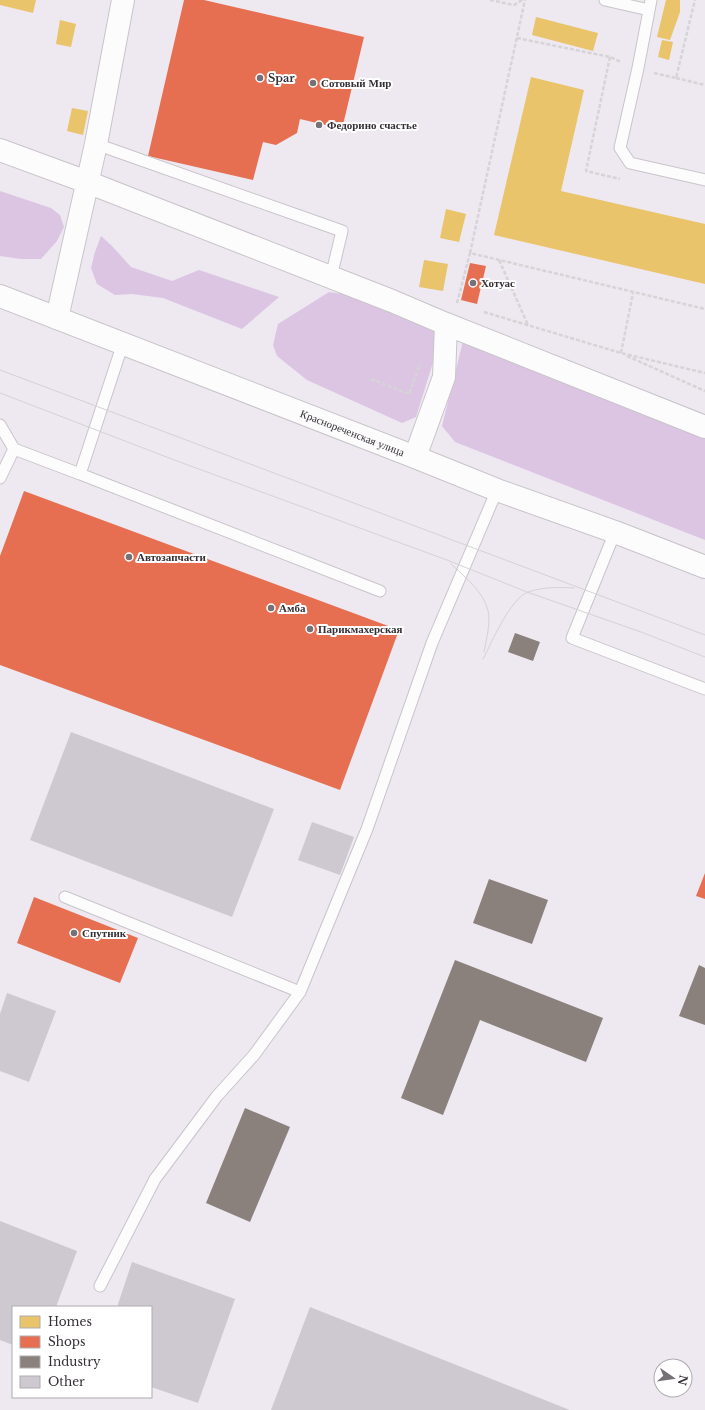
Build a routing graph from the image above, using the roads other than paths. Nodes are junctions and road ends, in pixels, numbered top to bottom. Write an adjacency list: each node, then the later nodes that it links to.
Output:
1 (123, 0): 4 (street)
2 (605, 0): 3 (lane)
3 (650, 5): 6 (lane)
4 (96, 144): 7 (street); 8 (lane)
5 (0, 150): 7 (street)
6 (705, 180)
7 (87, 182): 8 (street); 11 (street)
8 (331, 277): 10 (street)
9 (0, 296): 11 (street, Краснореченская улица)
10 (450, 317): 14 (street); 16 (street)
11 (57, 318): 12 (street, Краснореченская улица)
12 (123, 343): 16 (street, Краснореченская улица); 17 (lane)
13 (0, 425): 15 (lane)
14 (705, 427)
15 (14, 449): 17 (lane); 18 (lane)
16 (415, 457): 19 (street, Краснореченская улица)
17 (80, 474): 22 (lane)
18 (0, 478)
19 (497, 490): 20 (street, Краснореченская улица); 25 (lane)
20 (615, 532): 21 (street, Краснореченская улица); 23 (lane)
21 (705, 567)
22 (380, 591)
23 (705, 689)
24 (65, 897): 25 (lane)
25 (300, 992): 26 (lane)
26 (100, 1286)

